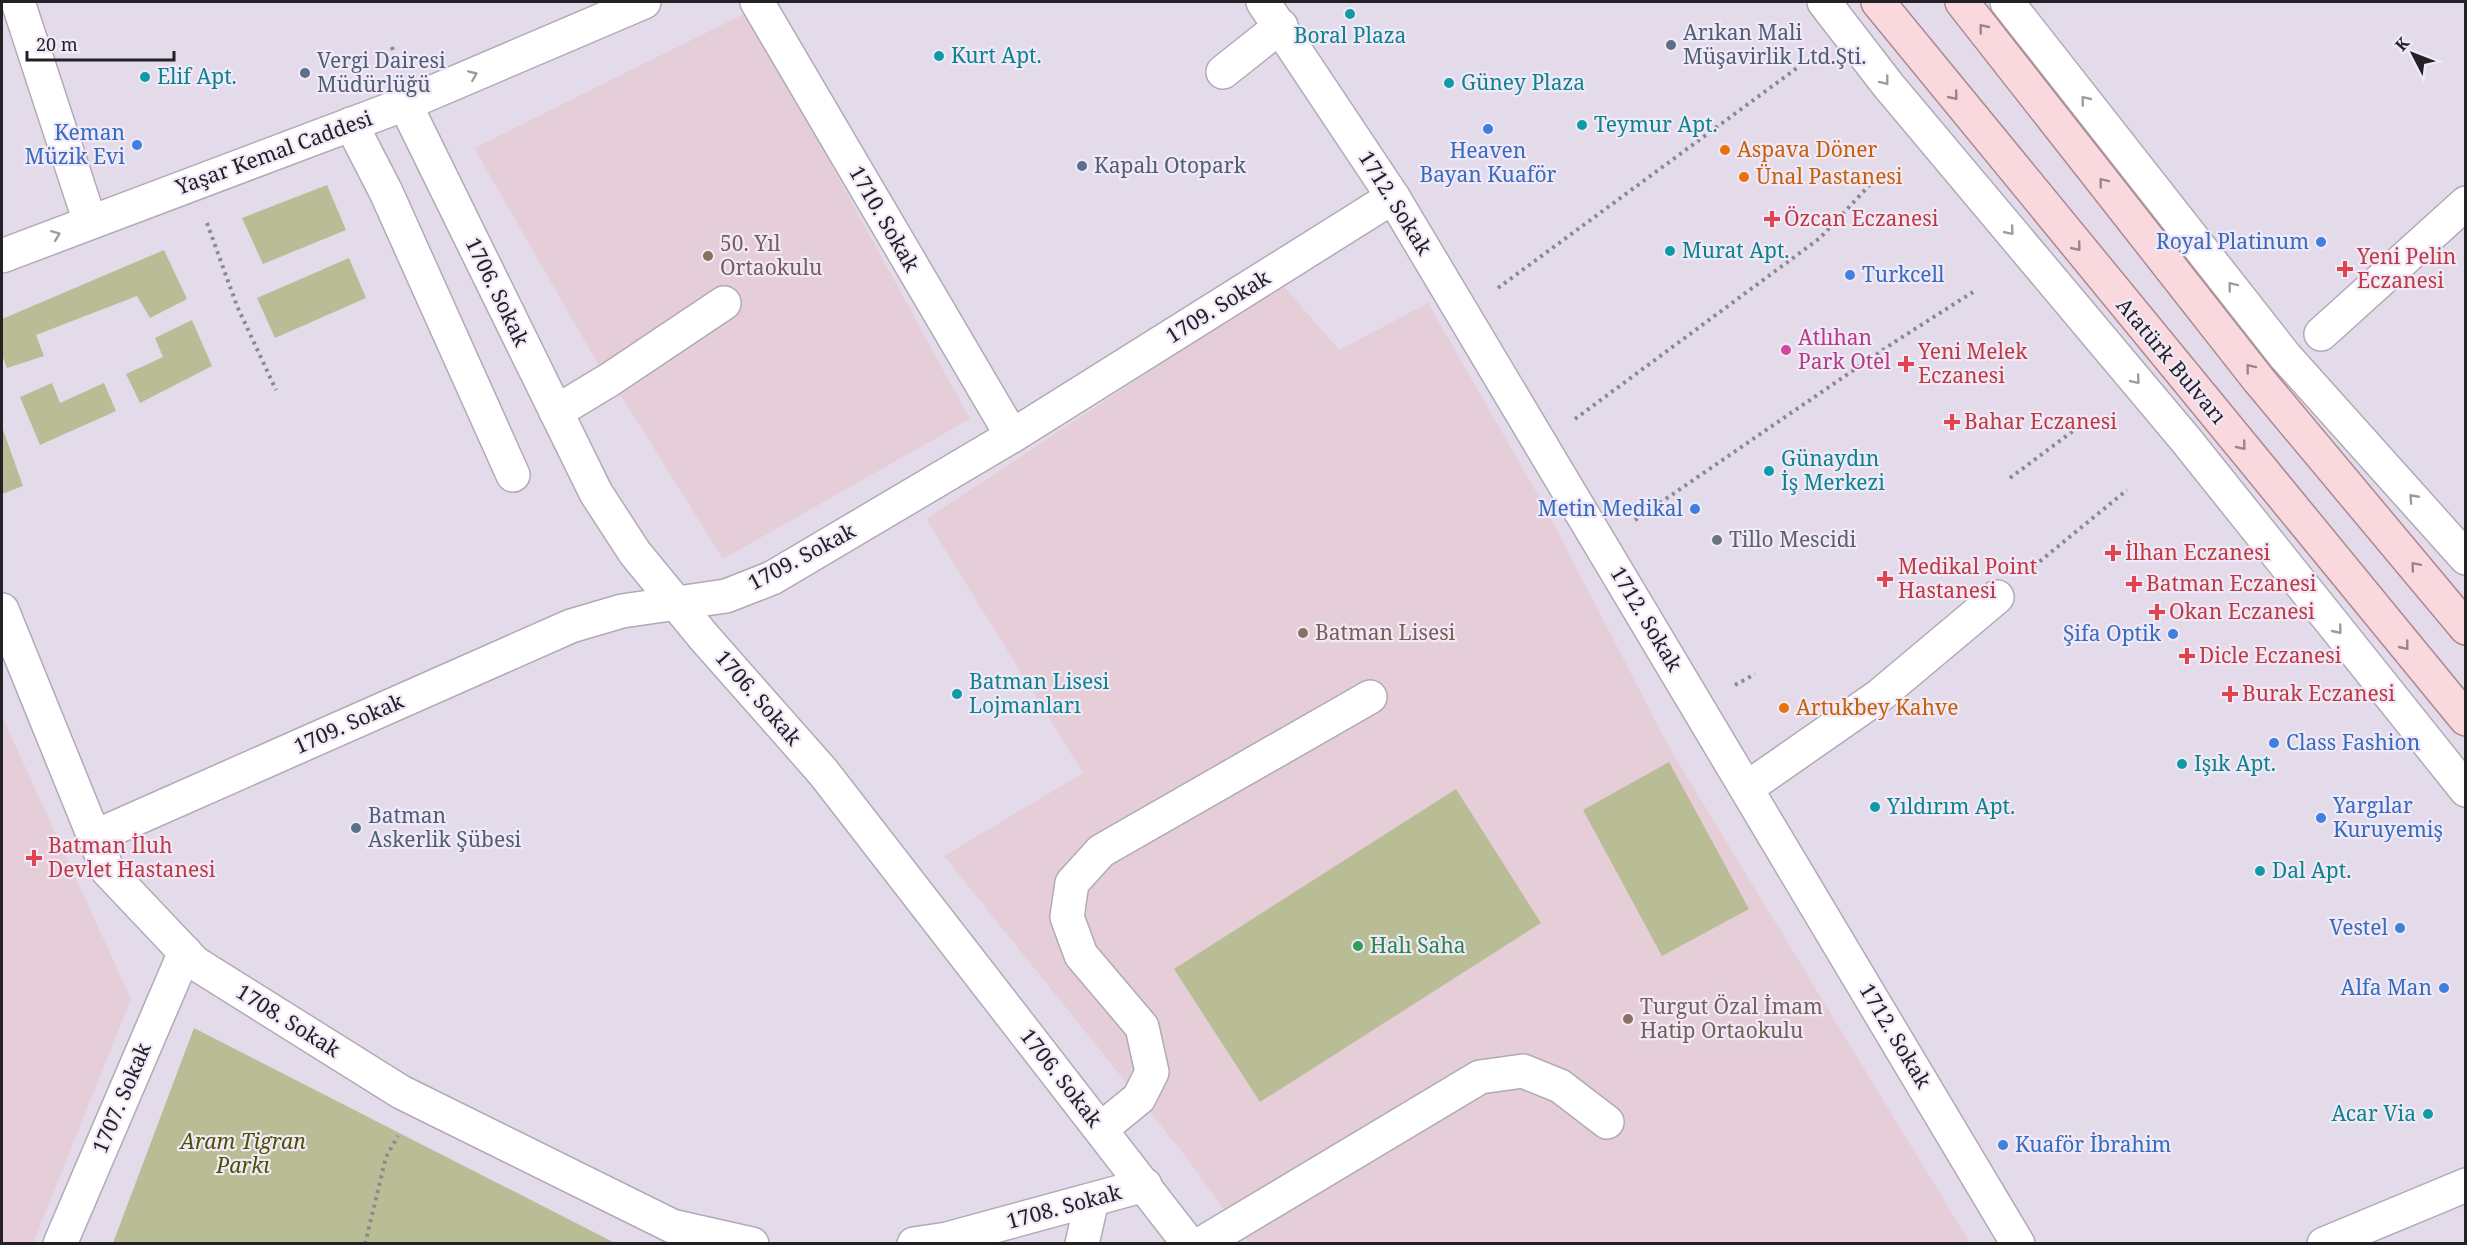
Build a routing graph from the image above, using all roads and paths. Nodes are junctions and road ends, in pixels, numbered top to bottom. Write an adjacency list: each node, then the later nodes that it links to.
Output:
1 (18, 2): 17 (street)
2 (644, 2): 11 (street, Yaşar Kemal Caddesi, one-way to 2)
3 (757, 2): 26 (street, 1710. Sokak)
4 (1824, 2): 41 (street, one-way to 41)
5 (1878, 2): 39 (main road, Atatürk Bulvarı, one-way to 39)
6 (1962, 2): 37 (main road, one-way to 6)
7 (2007, 2): 33 (street, one-way to 7)
8 (1272, 14): 10 (street); 15 (street, 1712. Sokak)
9 (1797, 68): 21 (path)
10 (1222, 72)
11 (405, 104): 12 (street, Yaşar Kemal Caddesi); 24 (street, 1706. Sokak)
12 (351, 124): 14 (street, Yaşar Kemal Caddesi); 28 (street)
13 (1880, 174): 27 (path)
14 (189, 184): 17 (street, Yaşar Kemal Caddesi); 23 (path)
15 (1393, 197): 21 (street, 1712. Sokak); 26 (street, 1709. Sokak)
16 (2466, 203): 22 (street)
17 (90, 222): 18 (street, Yaşar Kemal Caddesi, one-way to 17)
18 (2, 256)
19 (1973, 292): 32 (path)
20 (724, 303): 24 (street)
21 (1463, 314): 27 (street, 1712. Sokak)
22 (2321, 334)
23 (276, 390)
24 (556, 412): 35 (street, 1706. Sokak)
25 (2077, 428): 29 (path)
26 (1012, 436): 35 (street, 1709. Sokak)
27 (1541, 445): 32 (street, 1712. Sokak)
28 (513, 475)
29 (2010, 478)
30 (2127, 490): 31 (path)
31 (2066, 540)
32 (1601, 544): 40 (street, 1712. Sokak)
33 (2466, 558)
34 (1996, 597): 40 (street)
35 (674, 601): 42 (street, 1709. Sokak); 46 (street, 1706. Sokak)
36 (2, 610): 42 (street, 1708. Sokak)
37 (2466, 628)
38 (1370, 697): 46 (street)
39 (2466, 719)
40 (1748, 789): 57 (street, 1712. Sokak)
41 (2466, 790)
42 (94, 837): 43 (street, 1708. Sokak)
43 (185, 952): 44 (street, 1708. Sokak); 50 (street, 1707. Sokak)
44 (418, 1101): 51 (path); 52 (street, 1708. Sokak)
45 (1606, 1122): 56 (street)
46 (1101, 1130): 47 (street, 1706. Sokak)
47 (1145, 1185): 49 (street, 1708. Sokak); 55 (street, 1706. Sokak)
48 (2466, 1185): 58 (street)
49 (1092, 1200): 53 (street, 1708. Sokak); 54 (street)
50 (60, 1244)
51 (365, 1244)
52 (752, 1244)
53 (914, 1244)
54 (1082, 1244)
55 (1189, 1244)
56 (1201, 1244)
57 (2018, 1244)
58 (2324, 1244)

